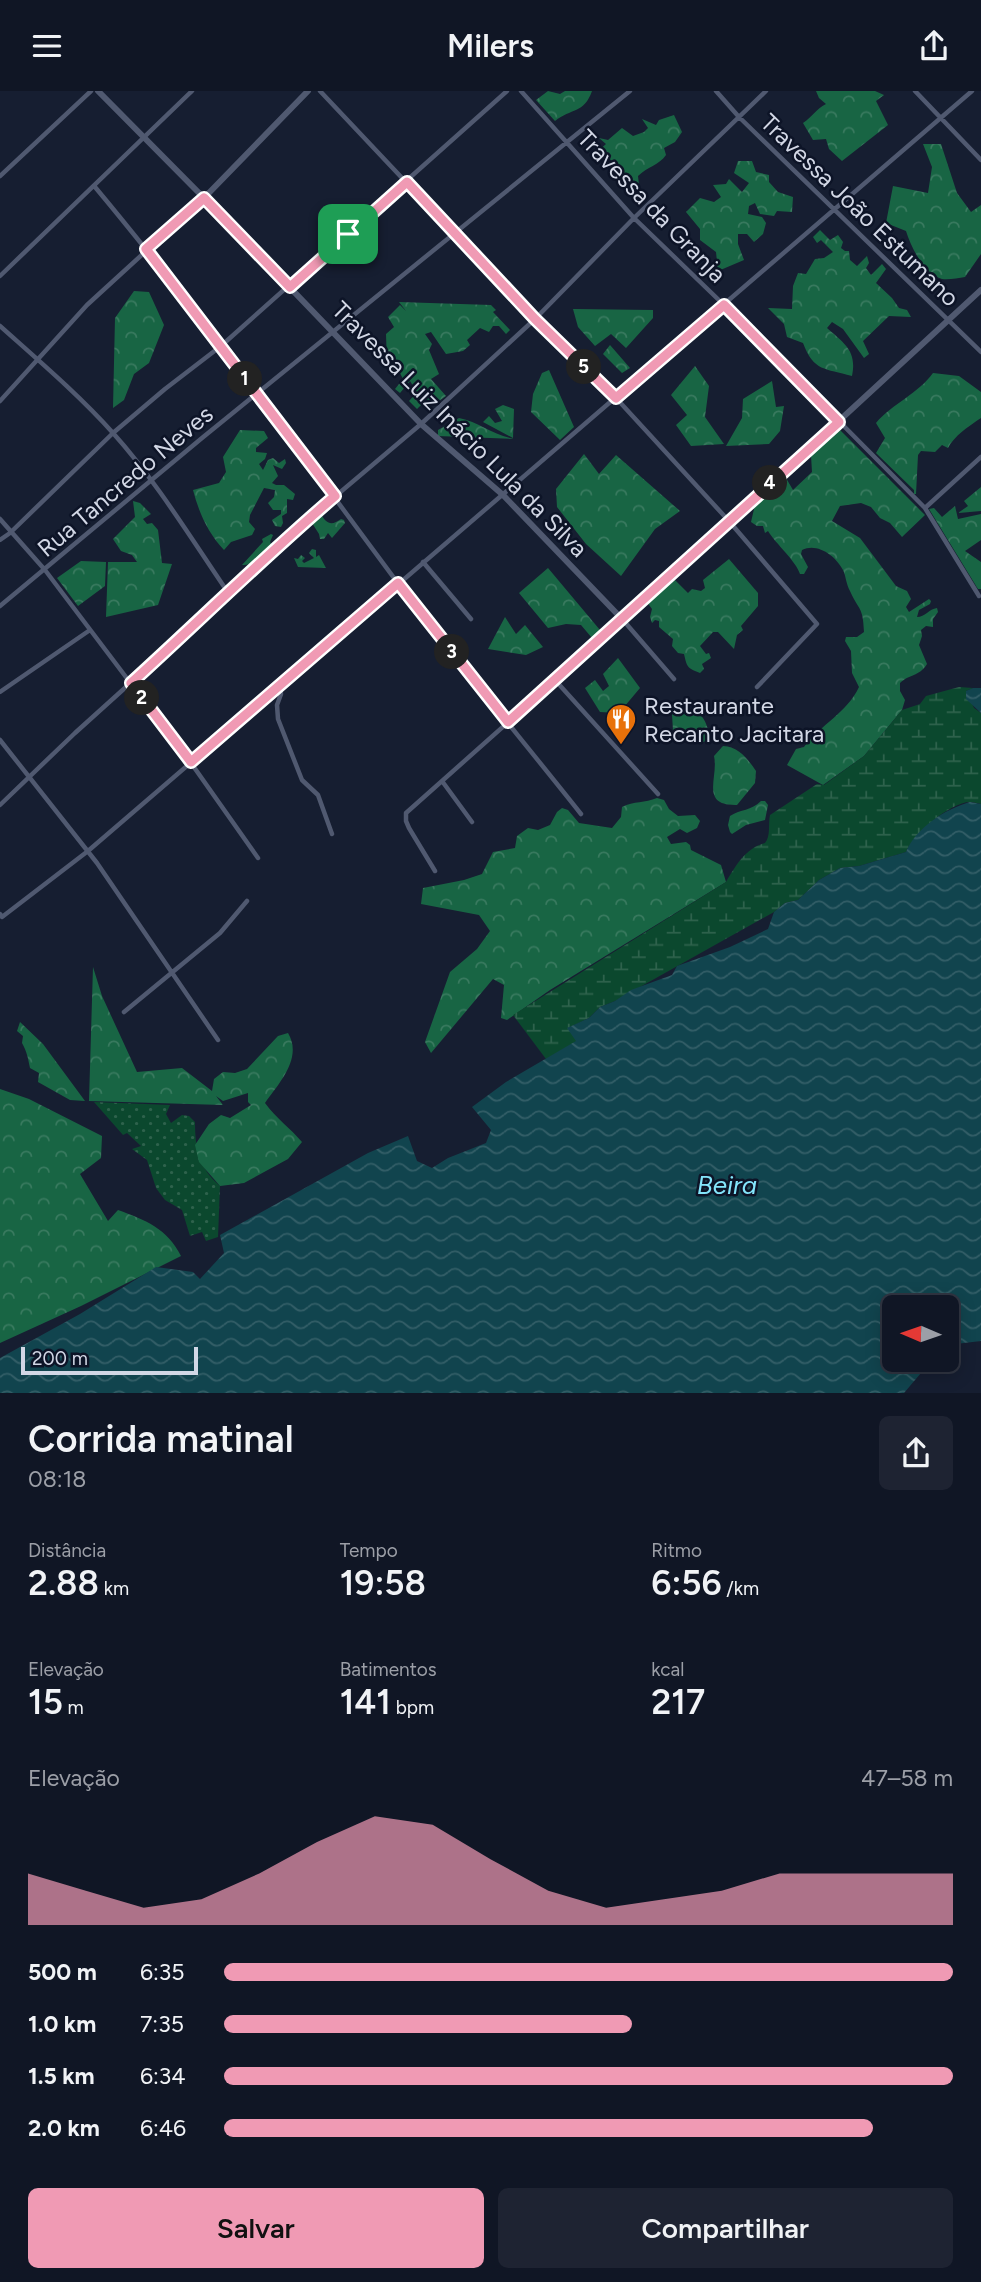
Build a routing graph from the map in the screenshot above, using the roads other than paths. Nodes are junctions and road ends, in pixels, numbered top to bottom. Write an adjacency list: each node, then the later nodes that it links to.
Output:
1 (91, 91): 18 (street)
2 (98, 91): 15 (street, Travessa Luiz Inácio Lula da Silva)
3 (192, 91): 15 (street)
4 (308, 91): 21 (street)
5 (320, 91): 19 (street)
6 (507, 91): 19 (street)
7 (521, 91): 16 (street, Travessa da Granja)
8 (630, 91): 16 (street, Rua Tancredo Neves)
9 (716, 91): 13 (street, Travessa João Estumano)
10 (766, 91): 13 (street)
11 (915, 91): 14 (street)
12 (972, 91): 14 (street)
13 (739, 117): 22 (street, Travessa João Estumano); 23 (street)
14 (941, 118): 17 (street); 22 (street)
15 (146, 137): 20 (street); 21 (street, Travessa Luiz Inácio Lula da Silva)
16 (566, 143): 23 (street, Travessa da Granja); 24 (street, Rua Tancredo Neves)
17 (981, 160)
18 (0, 176)
19 (407, 182): 24 (street); 27 (street)
20 (95, 187): 25 (street); 26 (street)
21 (204, 198): 25 (street); 27 (street, Travessa Luiz Inácio Lula da Silva)
22 (834, 209): 29 (street); 31 (street, Travessa João Estumano)
23 (634, 218): 29 (street, Travessa da Granja); 30 (street)
24 (456, 233): 30 (street); 33 (street, Rua Tancredo Neves)
25 (146, 249): 34 (street); 36 (street)
26 (0, 276)
27 (290, 287): 33 (street, Travessa Luiz Inácio Lula da Silva); 34 (street)
28 (981, 290): 31 (street)
29 (724, 305): 38 (street); 40 (street, Travessa da Granja)
30 (535, 319): 38 (street); 41 (street)
31 (949, 321): 35 (street, Travessa João Estumano); 40 (street)
32 (0, 326): 36 (street)
33 (334, 333): 37 (street, Rua Tancredo Neves); 41 (street, Travessa Luiz Inácio Lula da Silva)
34 (221, 347): 37 (street); 42 (street)
35 (981, 352)
36 (38, 360): 39 (street); 42 (street)
37 (257, 394): 44 (street, Rua Tancredo Neves); 46 (street)
38 (616, 398): 45 (street); 49 (street)
39 (0, 401)
40 (839, 422): 47 (street, Travessa da Granja); 49 (street)
41 (421, 424): 45 (street, Travessa Luiz Inácio Lula da Silva); 46 (street)
42 (113, 433): 44 (street); 50 (street)
43 (981, 457): 47 (street)
44 (151, 482): 53 (street, Rua Tancredo Neves); 55 (street)
45 (503, 495): 52 (street); 59 (street, Travessa Luiz Inácio Lula da Silva)
46 (335, 496): 54 (street); 55 (street)
47 (925, 508): 56 (street, Travessa da Granja)
48 (0, 519): 50 (street)
49 (729, 520): 59 (street); 65 (street)
50 (10, 533): 51 (street); 53 (street)
51 (0, 540)
52 (423, 562): 54 (street); 58 (street)
53 (45, 570): 57 (street, Rua Tancredo Neves); 60 (street)
54 (398, 583): 64 (street); 67 (street)
55 (229, 594): 63 (street)
56 (979, 596)
57 (0, 606)
58 (471, 619)
59 (622, 620): 61 (street, Travessa Luiz Inácio Lula da Silva); 62 (street)
60 (90, 629): 63 (street); 66 (street)
61 (674, 679)
62 (555, 680): 67 (street); 72 (street)
63 (131, 683): 69 (street); 70 (street)
64 (280, 686): 69 (street); 76 (street)
65 (757, 687)
66 (0, 692)
67 (508, 722): 71 (street); 74 (street)
68 (0, 740): 70 (street)
69 (191, 762): 77 (street); 78 (street)
70 (31, 777): 73 (street); 77 (street)
71 (442, 781): 75 (street); 79 (street)
72 (657, 794)
73 (0, 805)
74 (581, 814)
75 (472, 822)
76 (332, 834)
77 (88, 851): 81 (street); 82 (street)
78 (258, 858)
79 (435, 871)
80 (247, 901): 82 (street)
81 (1, 916)
82 (173, 972): 83 (street); 84 (street)
83 (124, 1012)
84 (218, 1040)

